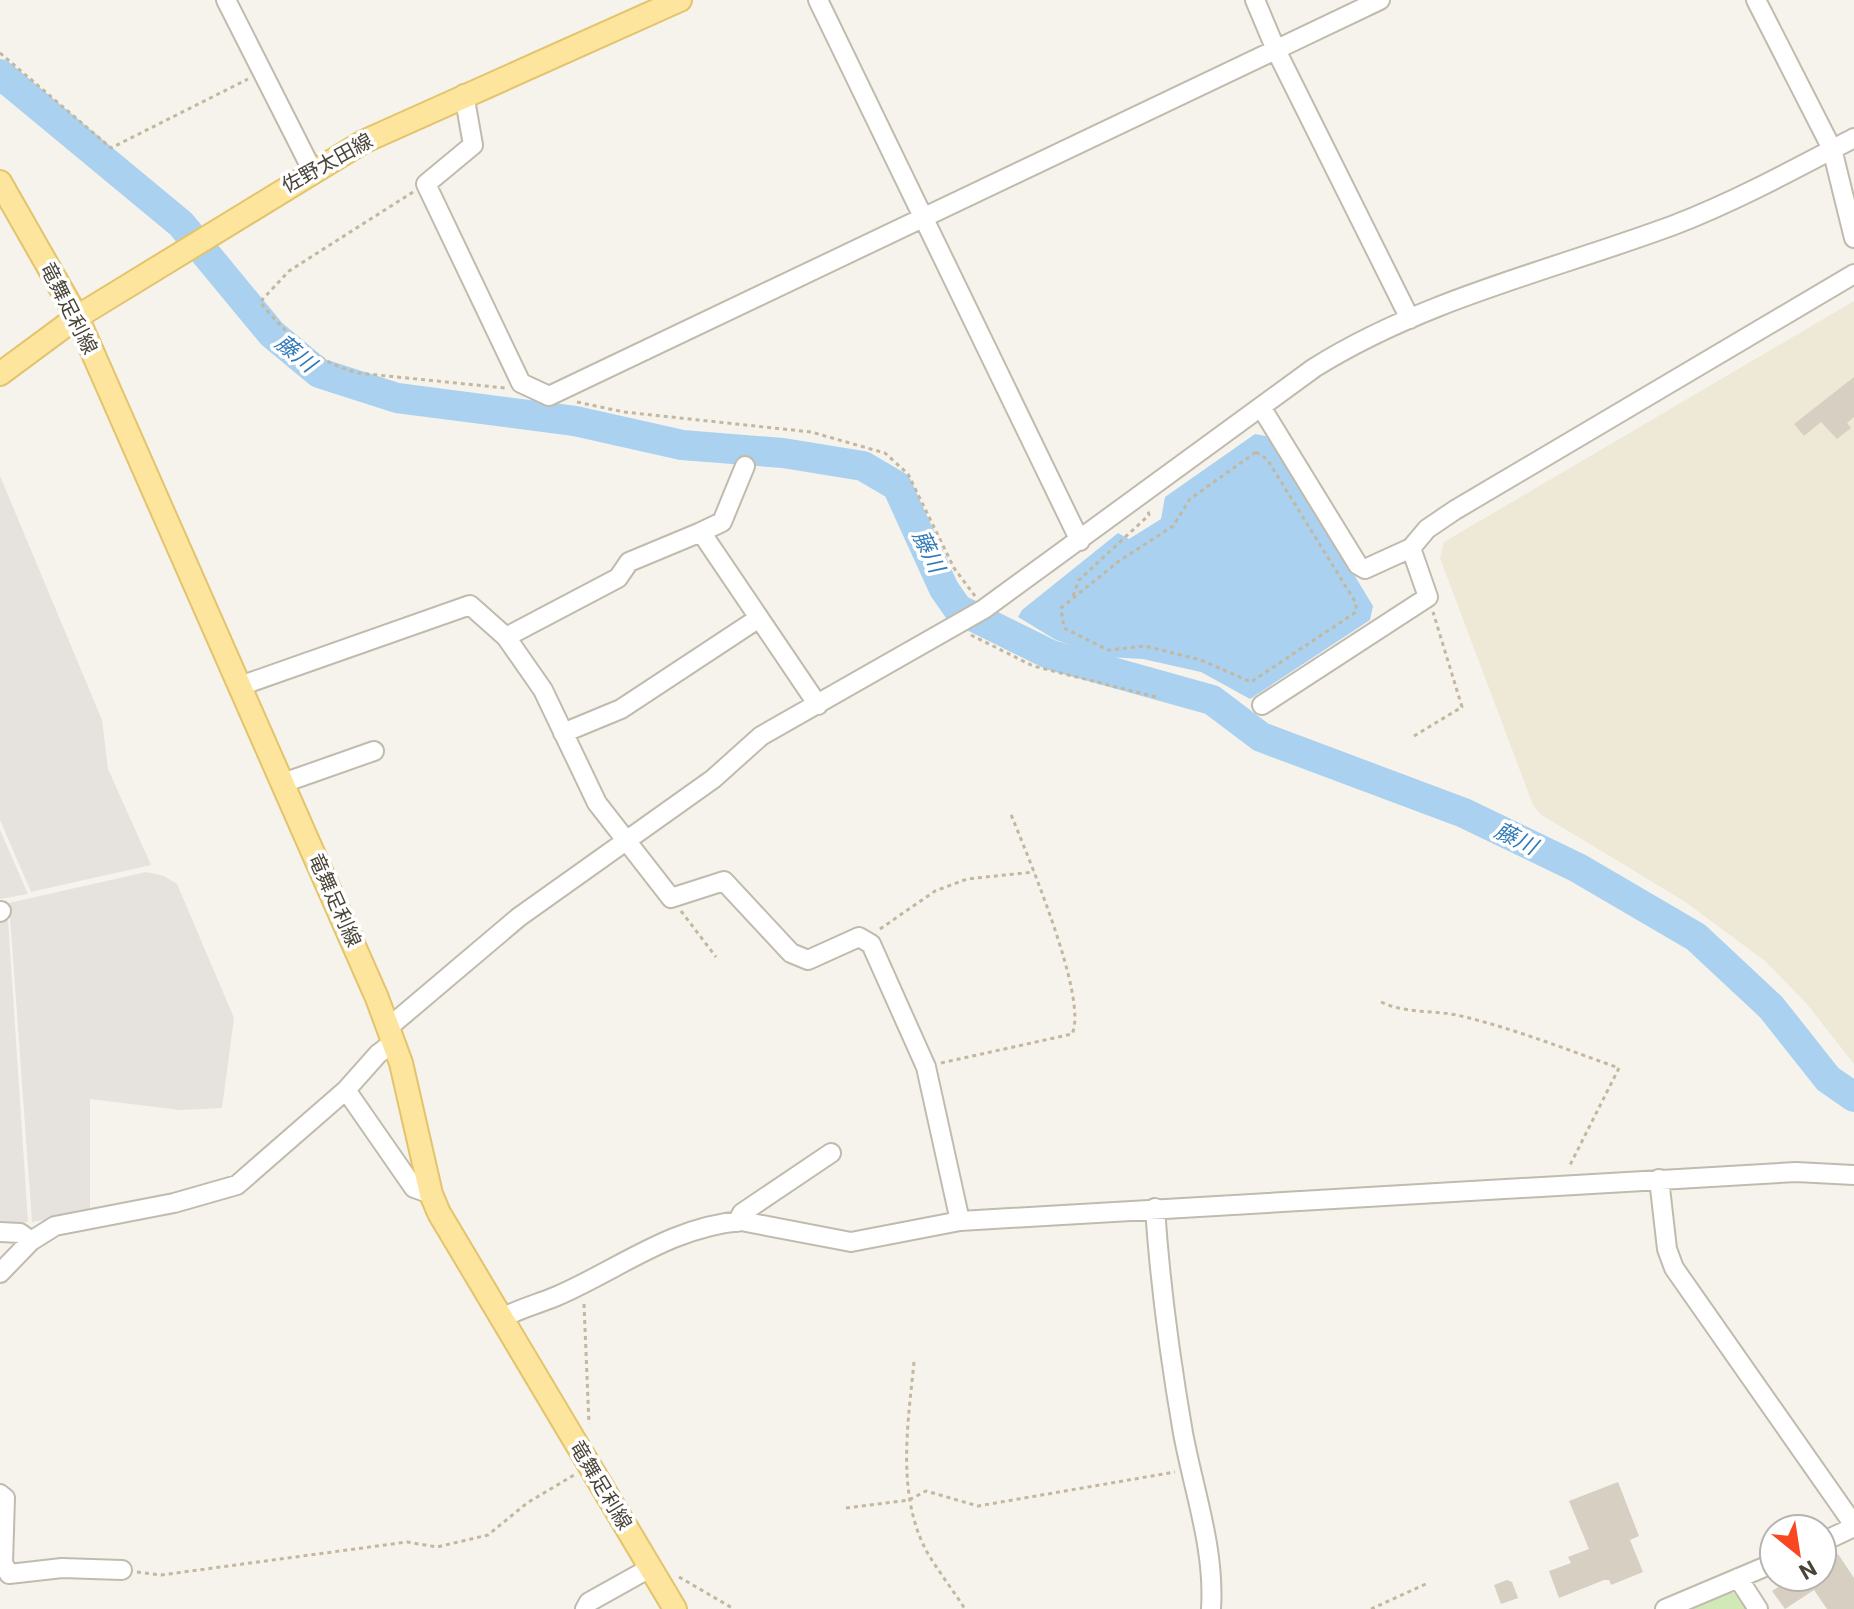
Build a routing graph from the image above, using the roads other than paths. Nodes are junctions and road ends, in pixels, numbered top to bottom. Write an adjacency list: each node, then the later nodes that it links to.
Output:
1 (226, 0): 11 (street)
2 (680, 0): 8 (main road, 佐野太田線)
3 (818, 0): 13 (street)
4 (1255, 0): 7 (street)
5 (1380, 0): 7 (street)
6 (1756, 0): 10 (street)
7 (1276, 50): 13 (street); 17 (street)
8 (464, 94): 11 (main road, 佐野太田線); 13 (street)
9 (1854, 138): 10 (street)
10 (1832, 149): 14 (street); 17 (street)
11 (312, 170): 16 (main road, 佐野太田線)
12 (0, 182): 16 (main road, 竜舞足利線)
13 (923, 220): 22 (street)
14 (1854, 238)
15 (1854, 274): 23 (street)
16 (77, 317): 18 (main road, 佐野太田線); 26 (main road, 竜舞足利線)
17 (1410, 319): 19 (street)
18 (0, 374)
19 (1261, 407): 22 (street); 23 (street)
20 (745, 466): 21 (street)
21 (701, 532): 24 (street); 25 (street)
22 (1080, 541): 27 (street)
23 (1411, 548): 28 (street)
24 (759, 618): 27 (street); 29 (street)
25 (506, 637): 26 (street); 29 (street)
26 (240, 686): 31 (main road, 竜舞足利線)
27 (818, 705): 32 (street)
28 (1262, 705)
29 (563, 733): 32 (street)
30 (374, 751): 31 (street)
31 (283, 783): 33 (main road, 竜舞足利線)
32 (626, 843): 33 (street); 40 (street)
33 (392, 1034): 34 (street); 38 (main road, 竜舞足利線)
34 (346, 1090): 38 (street); 43 (street)
35 (831, 1153): 41 (street)
36 (1854, 1175): 37 (street)
37 (1659, 1179): 39 (street); 47 (street)
38 (431, 1194): 45 (main road, 竜舞足利線)
39 (1155, 1208): 40 (street); 55 (street)
40 (960, 1221): 41 (street)
41 (737, 1222): 45 (street)
42 (0, 1232): 43 (street)
43 (31, 1241): 44 (street)
44 (0, 1273)
45 (500, 1319): 49 (main road, 竜舞足利線)
46 (0, 1494): 50 (street)
47 (1850, 1528): 48 (street)
48 (1854, 1550)
49 (650, 1568): 53 (street); 54 (main road, 竜舞足利線)
50 (122, 1570)
51 (1758, 1570): 52 (street)
52 (1738, 1578): 56 (street); 57 (street)
53 (585, 1609)
54 (675, 1609)
55 (1211, 1609)
56 (1665, 1609)
57 (1758, 1609)

